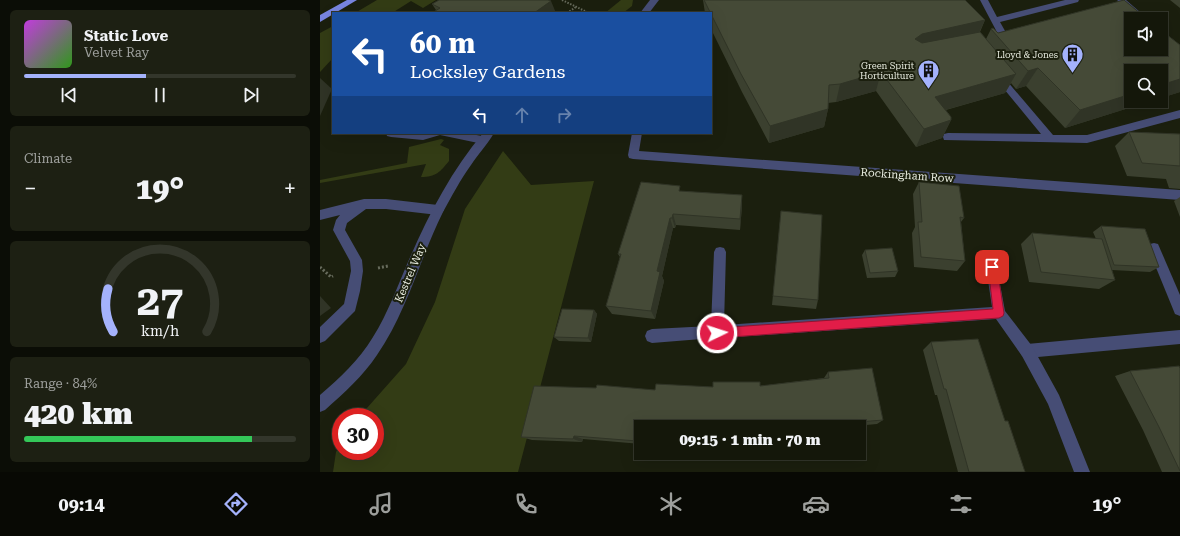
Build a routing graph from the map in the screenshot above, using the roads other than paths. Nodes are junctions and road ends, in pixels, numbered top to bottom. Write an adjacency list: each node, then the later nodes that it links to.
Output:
1 (353, 0): 6 (highway)
2 (655, 0): 8 (street)
3 (984, 0): 11 (street)
4 (1075, 0): 11 (street)
5 (1121, 0): 9 (street)
6 (332, 12)
7 (332, 12): 10 (highway)
8 (645, 12)
9 (1136, 12)
10 (320, 19)
11 (995, 20): 12 (street)
12 (986, 43)
13 (992, 70): 21 (street)
14 (1180, 114): 21 (street)
15 (405, 134): 16 (street)
16 (432, 134)
17 (454, 134): 19 (street)
18 (637, 134): 22 (street, Rockingham Row)
19 (486, 137): 24 (street, Kestrel Way)
20 (948, 137): 21 (street)
21 (1051, 139)
22 (1180, 195)
23 (364, 204): 24 (street); 25 (street); 32 (street)
24 (438, 210): 36 (street, Kestrel Way)
25 (320, 214)
26 (1154, 248): 29 (street)
27 (720, 252): 31 (street)
28 (992, 267): 30 (street)
29 (1180, 310)
30 (999, 313): 31 (street); 35 (street)
31 (717, 333): 33 (street)
32 (320, 336)
33 (652, 336)
34 (1180, 337): 35 (street)
35 (1027, 351): 37 (street)
36 (320, 405)
37 (1082, 472)

